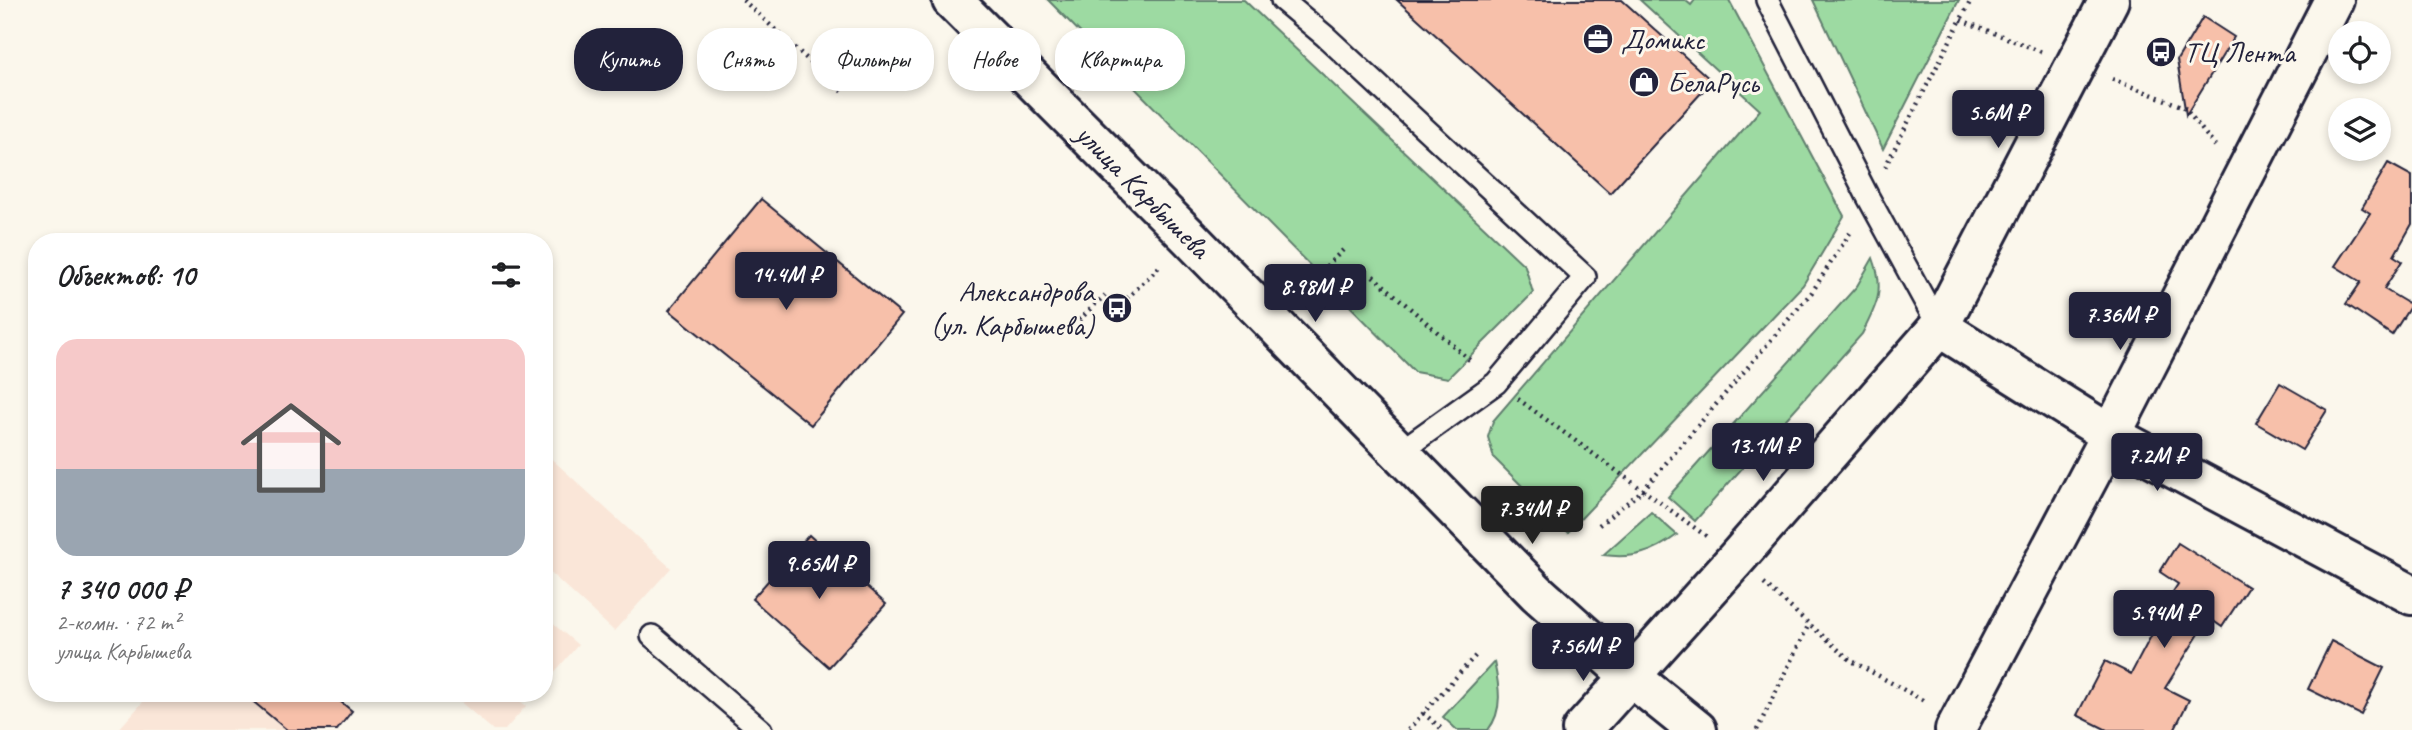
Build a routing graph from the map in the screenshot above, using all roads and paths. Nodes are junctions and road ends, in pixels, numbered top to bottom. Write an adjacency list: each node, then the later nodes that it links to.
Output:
1 (743, 0): 10 (path)
2 (1282, 0): 22 (lane)
3 (1767, 0): 21 (lane)
4 (1971, 0): 8 (path)
5 (2109, 0): 9 (street)
6 (2334, 0): 12 (street)
7 (958, 2): 14 (street, улица Карбышева)
8 (1961, 20): 9 (path); 11 (path)
9 (2075, 65): 12 (path); 21 (street)
10 (843, 92)
11 (1882, 171)
12 (2242, 180): 23 (street)
13 (1850, 233): 25 (path)
14 (1189, 237): 18 (path); 19 (street, улица Карбышева)
15 (1344, 249): 19 (path)
16 (1373, 276): 22 (path)
17 (1105, 295): 20 (path)
18 (1117, 307)
19 (1269, 320): 24 (street, улица Карбышева)
20 (1074, 325)
21 (1939, 327): 23 (street); 27 (street)
22 (1496, 383): 24 (lane); 25 (path)
23 (2111, 435): 28 (street); 34 (street)
24 (1398, 453): 32 (street, улица Карбышева)
25 (1643, 490): 26 (path); 27 (path)
26 (1599, 525)
27 (1736, 559): 29 (path); 32 (street)
28 (2412, 595)
29 (1810, 624): 34 (path); 40 (path)
30 (652, 636): 35 (lane)
31 (1476, 654): 33 (path)
32 (1630, 676): 38 (street); 39 (street, улица Карбышева)
33 (1423, 713): 36 (path); 37 (path)
34 (1956, 727)
35 (761, 730)
36 (1408, 730)
37 (1443, 730)
38 (1582, 730)
39 (1697, 730)
40 (1757, 730)

